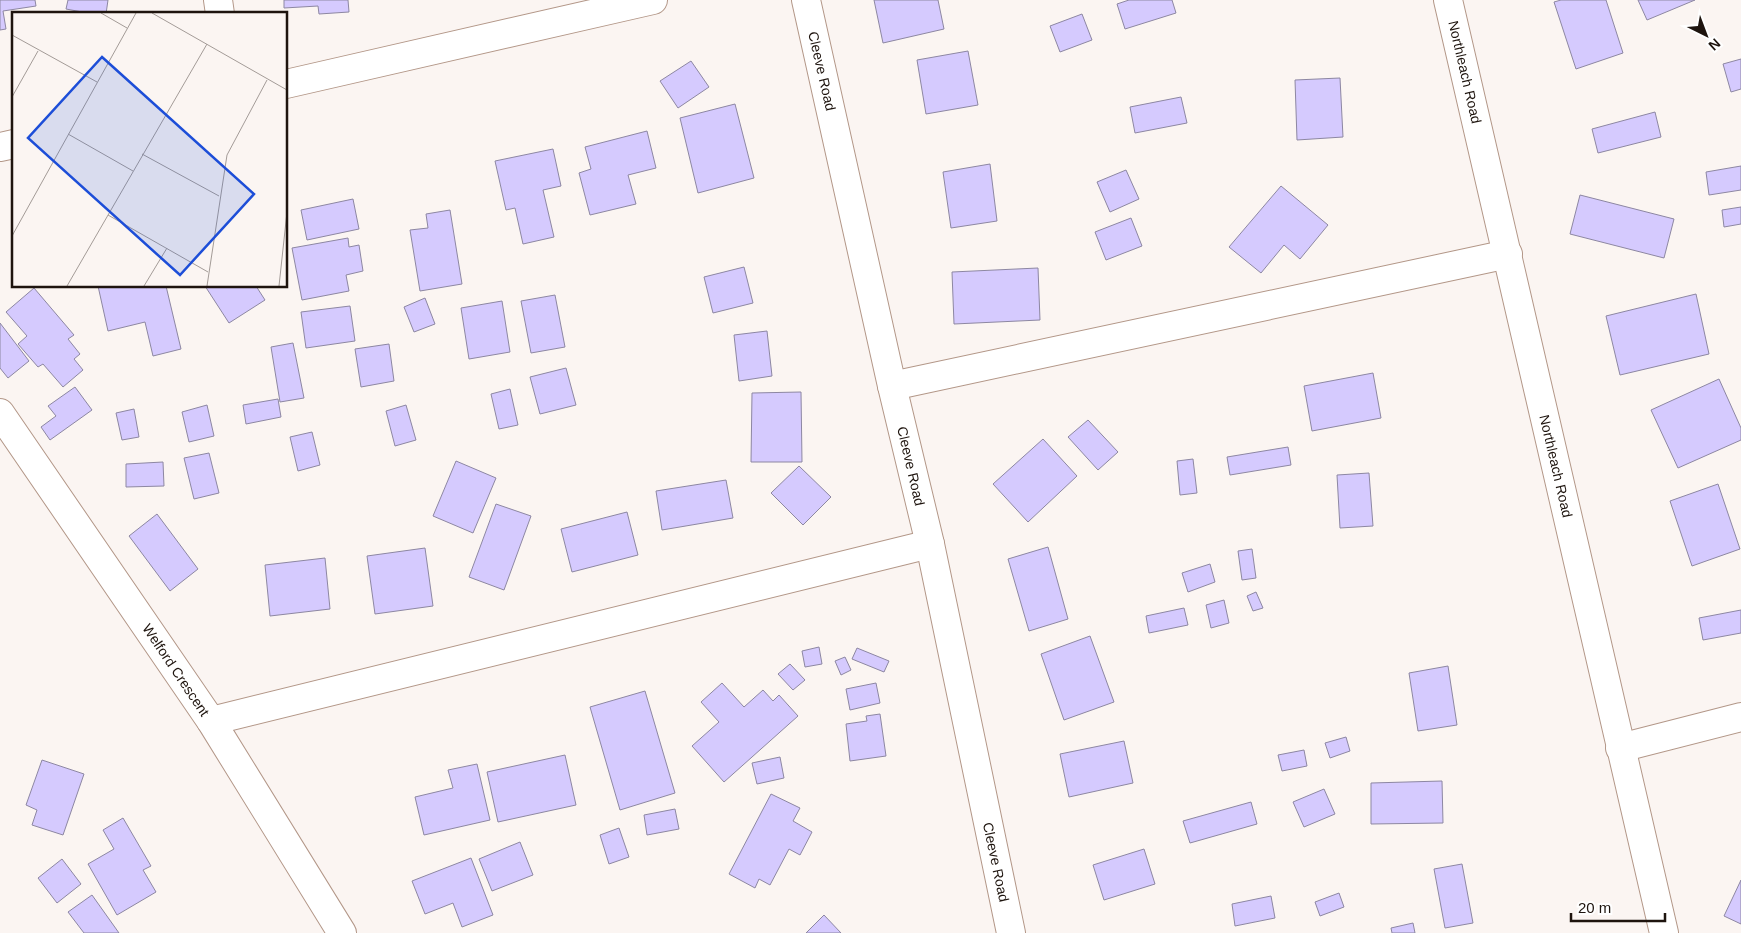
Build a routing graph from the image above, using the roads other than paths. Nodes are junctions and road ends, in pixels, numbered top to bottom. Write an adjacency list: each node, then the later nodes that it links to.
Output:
1 (653, 0): 4 (street)
2 (806, 0): 6 (street, Cleeve Road)
3 (1448, 0): 5 (street, Northleach Road)
4 (288, 84)
5 (1508, 254): 6 (street); 11 (street, Northleach Road)
6 (892, 386): 8 (street, Cleeve Road)
7 (0, 413): 10 (street, Welford Crescent)
8 (930, 544): 10 (street); 13 (street, Cleeve Road)
9 (1741, 718): 11 (street)
10 (210, 721): 12 (street, Welford Crescent)
11 (1620, 748): 14 (street, Northleach Road)
12 (342, 933)
13 (1011, 933)
14 (1664, 933)

